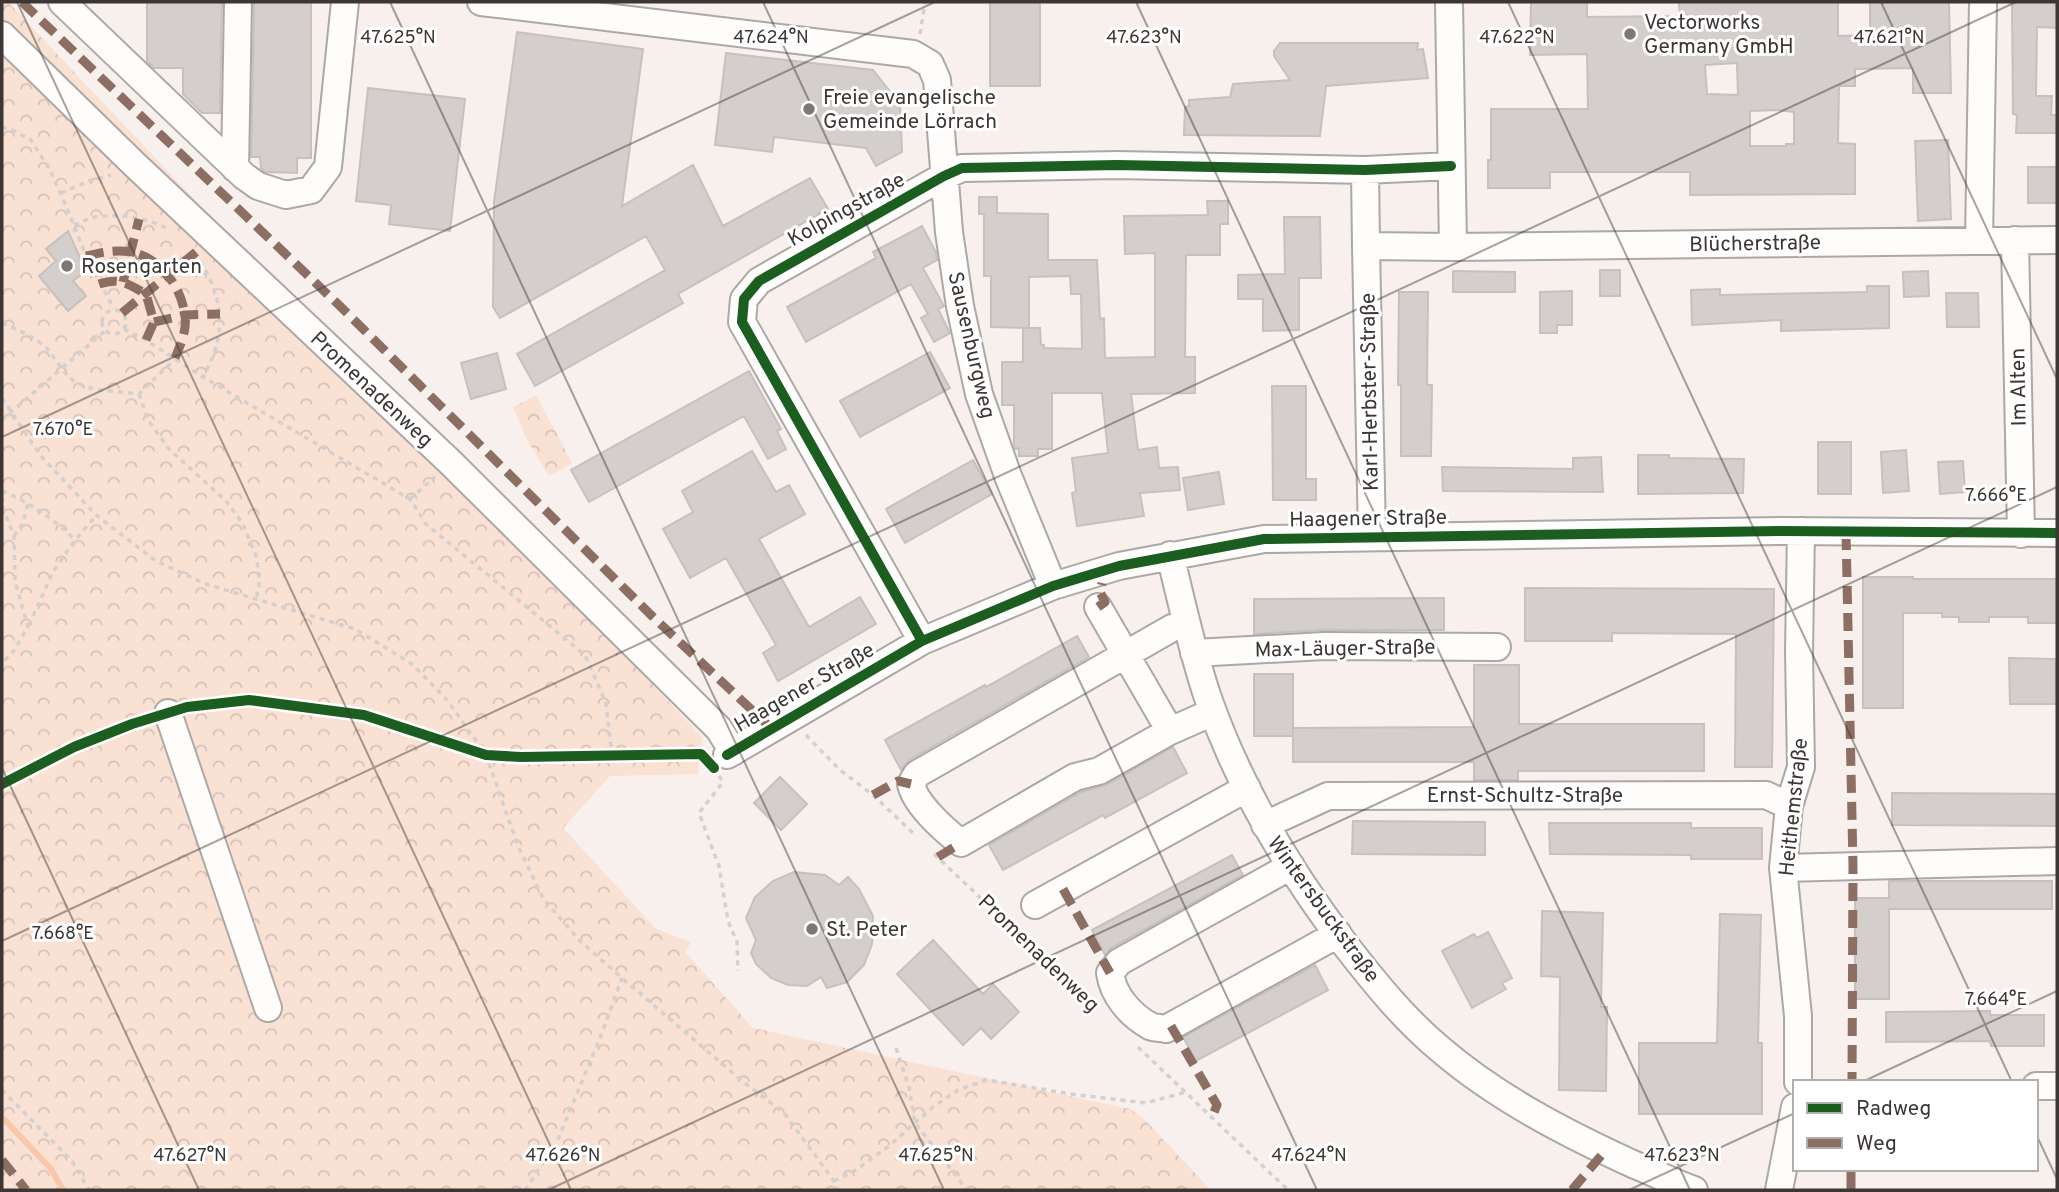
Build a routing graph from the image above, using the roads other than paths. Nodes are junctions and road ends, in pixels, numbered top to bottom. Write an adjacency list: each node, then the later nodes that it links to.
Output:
1 (62, 2): 10 (street)
2 (238, 2): 10 (street)
3 (345, 2): 10 (street)
4 (481, 2): 7 (street)
5 (1450, 2): 9 (street)
6 (1983, 2): 13 (street)
7 (511, 4): 12 (street, Sausenburgweg)
8 (2, 35): 33 (street, Promenadenweg)
9 (1451, 166): 11 (street, Kolpingstraße); 17 (street)
10 (235, 168)
11 (1365, 170): 12 (street, Kolpingstraße); 16 (street, Karl-Herbster-Straße)
12 (944, 176): 23 (street, Sausenburgweg); 26 (street, Kolpingstraße)
13 (1979, 240): 14 (street, Blücherstraße); 17 (street, Blücherstraße)
14 (2015, 240): 15 (street, Blücherstraße); 20 (street, Im Alten)
15 (2057, 240)
16 (1366, 246): 17 (street, Blücherstraße); 21 (street, Karl-Herbster-Straße)
17 (1453, 247)
18 (1801, 531): 20 (street, Haagener Straße); 21 (street, Haagener Straße); 35 (street, Heithemstraße)
19 (2057, 533): 20 (street, Haagener Straße)
20 (2021, 534)
21 (1372, 537): 22 (street, Haagener Straße)
22 (1170, 555): 23 (street, Haagener Straße); 25 (street, Wintersbuckstraße)
23 (1053, 586): 26 (street, Haagener Straße)
24 (1098, 607): 29 (street)
25 (1187, 624): 28 (street, Wintersbuckstraße); 29 (street)
26 (922, 641): 33 (street, Haagener Straße)
27 (1497, 647): 28 (street, Max-Läuger-Straße)
28 (1194, 653): 30 (street, Wintersbuckstraße)
29 (1127, 655): 32 (street); 32 (street)
30 (1213, 712): 32 (street); 34 (street, Wintersbuckstraße)
31 (168, 713): 42 (street)
32 (1170, 731)
33 (720, 759)
34 (1247, 788): 36 (street, Wintersbuckstraße); 40 (street)
35 (1789, 806): 36 (street, Ernst-Schultz-Straße); 39 (street, Heithemstraße)
36 (1265, 825): 38 (street, Wintersbuckstraße)
37 (2057, 861): 39 (street)
38 (1291, 866): 41 (street, Wintersbuckstraße); 41 (street)
39 (1783, 867): 43 (street, Heithemstraße)
40 (1035, 905)
41 (1338, 934): 47 (street, Wintersbuckstraße)
42 (268, 1008)
43 (1798, 1080)
44 (2038, 1086): 45 (street)
45 (2057, 1086)
46 (1793, 1117): 48 (street)
47 (1694, 1190)
48 (1779, 1190)

